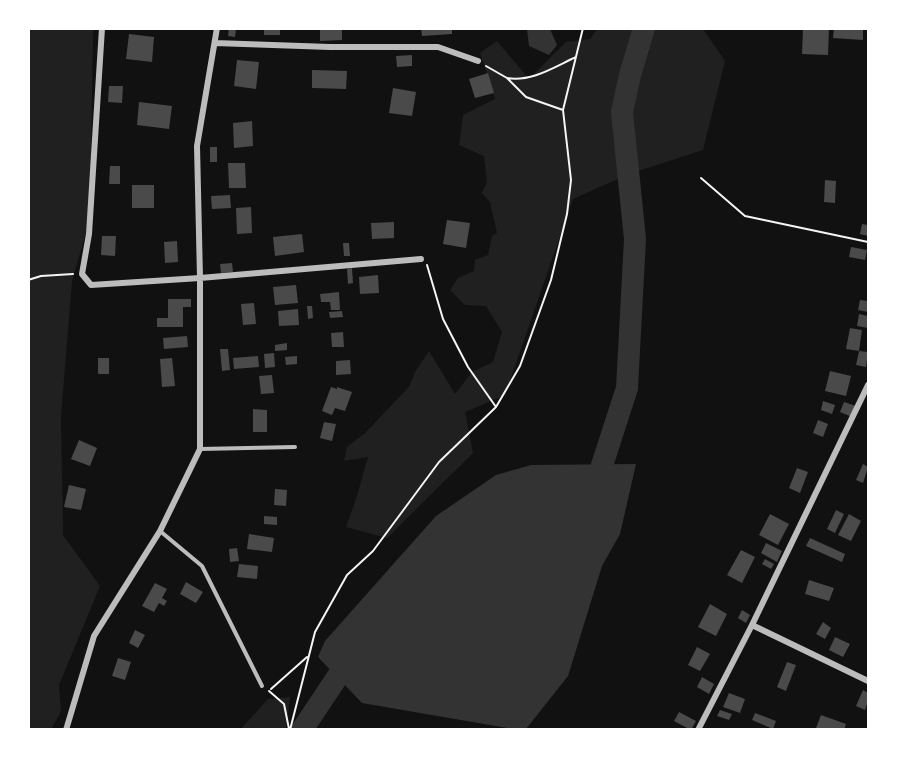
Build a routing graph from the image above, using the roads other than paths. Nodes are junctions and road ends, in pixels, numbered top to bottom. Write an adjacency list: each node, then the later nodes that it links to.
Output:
1 (102, 28): 6 (street)
2 (217, 28): 3 (street)
3 (215, 43): 4 (street); 6 (street)
4 (478, 62)
5 (422, 259): 6 (street)
6 (200, 278): 9 (street)
7 (868, 386): 11 (street)
8 (295, 447): 9 (lane)
9 (201, 449): 10 (street)
10 (160, 531): 13 (lane); 14 (street)
11 (752, 625): 12 (street); 15 (street)
12 (868, 681)
13 (262, 686)
14 (66, 729)
15 (698, 729)

